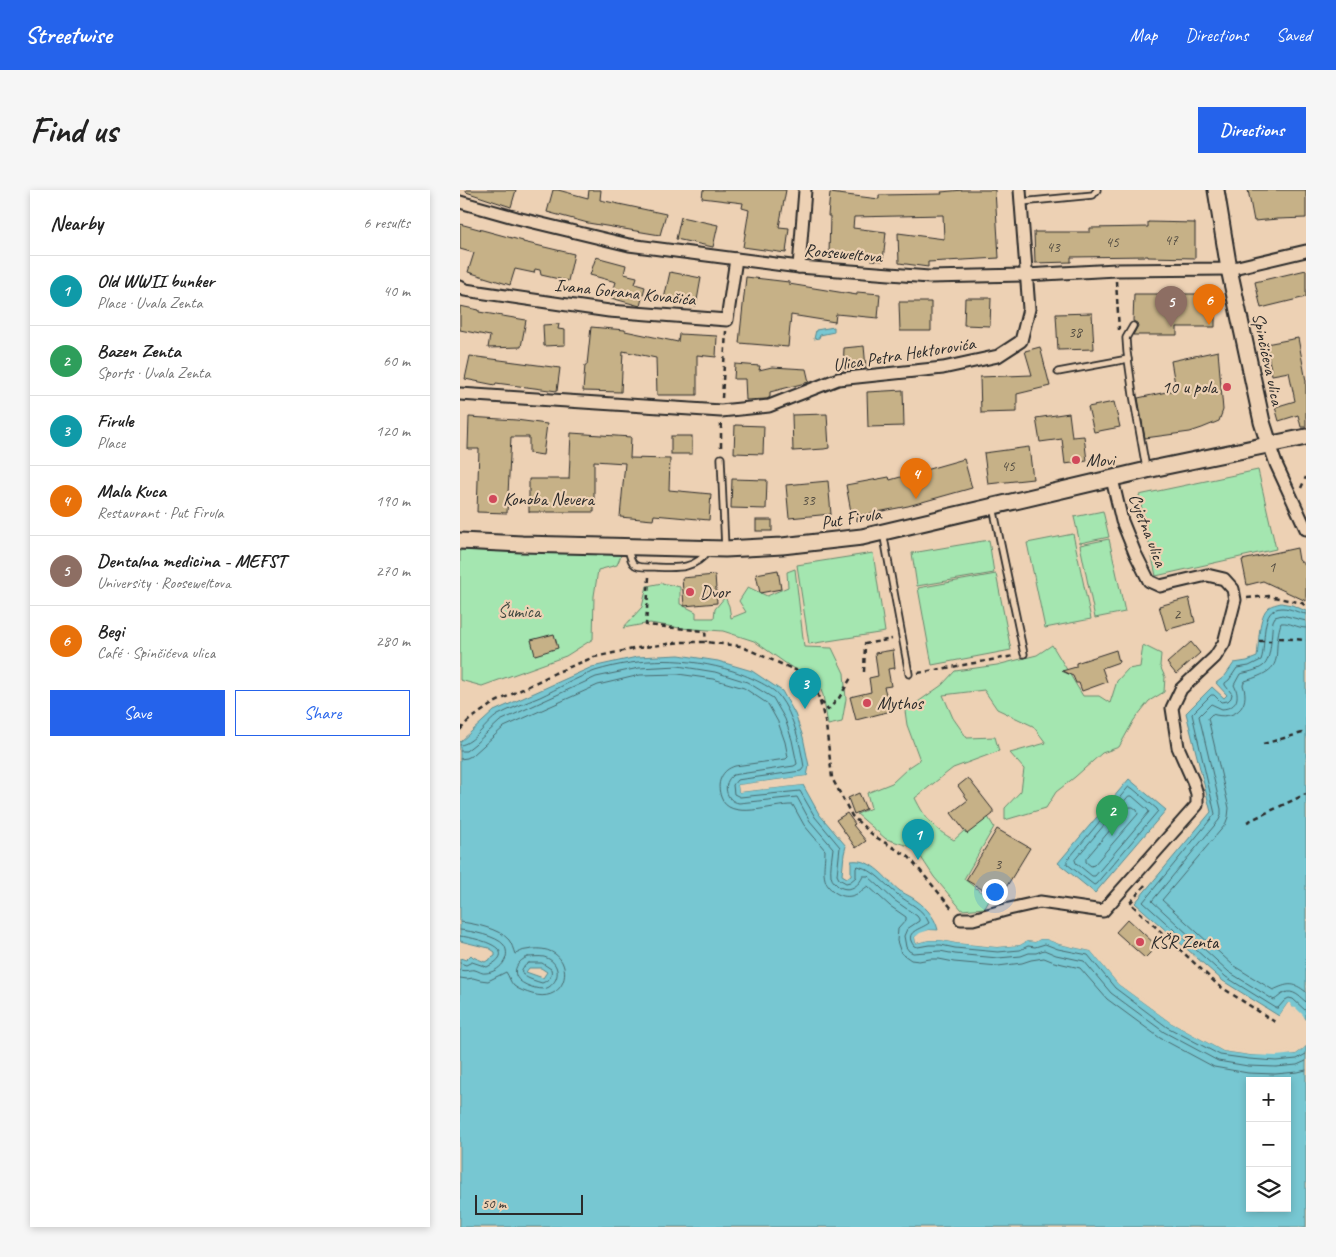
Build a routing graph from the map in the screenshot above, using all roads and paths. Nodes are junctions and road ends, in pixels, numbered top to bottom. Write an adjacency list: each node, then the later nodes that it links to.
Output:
1 (805, 190): 9 (street)
2 (1020, 190): 6 (street, Ulica Petra Hektorovića)
3 (1097, 190): 6 (lane)
4 (1216, 190): 10 (street, Spinčićeva ulica)
5 (460, 202): 8 (street, Rooseweltova)
6 (1021, 202): 12 (street, Ulica Petra Hektorovića)
7 (1306, 251): 10 (street, Rooseweltova)
8 (736, 260): 9 (street, Rooseweltova); 15 (street)
9 (798, 267): 12 (street, Rooseweltova)
10 (1229, 268): 11 (street, Rooseweltova); 22 (street, Spinčićeva ulica)
11 (1116, 270): 12 (street, Rooseweltova); 14 (path)
12 (1026, 275): 20 (street, Ulica Petra Hektorovića)
13 (460, 287): 15 (street, Ivana Gorana Kovačića)
14 (1118, 315)
15 (727, 320): 20 (path)
16 (1134, 326): 17 (lane)
17 (1128, 359): 18 (lane); 24 (lane)
18 (1058, 372)
19 (460, 394): 20 (street, Ulica Petra Hektorovića)
20 (721, 410)
21 (1306, 437): 22 (street, Put Firula)
22 (1269, 444): 24 (street, Put Firula); 29 (street, Spinčićeva ulica)
23 (721, 458): 32 (lane)
24 (1147, 470): 26 (street, Put Firula)
25 (1306, 477): 27 (path)
26 (1112, 479): 28 (street, Put Firula); 34 (street, Cvjetna ulica)
27 (1302, 492)
28 (993, 507): 30 (street, Put Firula); 42 (lane)
29 (1306, 528)
30 (883, 532): 32 (street, Put Firula); 36 (lane)
31 (460, 541): 32 (street, Put Firula)
32 (718, 549)
33 (649, 574): 41 (path)
34 (1235, 600): 35 (path); 52 (street)
35 (1306, 606)
36 (902, 637): 43 (path); 44 (lane)
37 (1280, 638): 39 (path)
38 (1271, 640): 40 (path)
39 (1306, 640)
40 (1259, 641)
41 (706, 642): 46 (path); 47 (path)
42 (1024, 654): 44 (path)
43 (864, 672)
44 (909, 674)
45 (852, 676): 46 (path)
46 (819, 698): 53 (path)
47 (460, 730)
48 (1306, 732): 49 (path)
49 (1263, 744)
50 (1306, 794): 51 (path)
51 (1247, 822)
52 (1141, 869): 53 (street); 54 (path)
53 (961, 918)
54 (1275, 1022)

